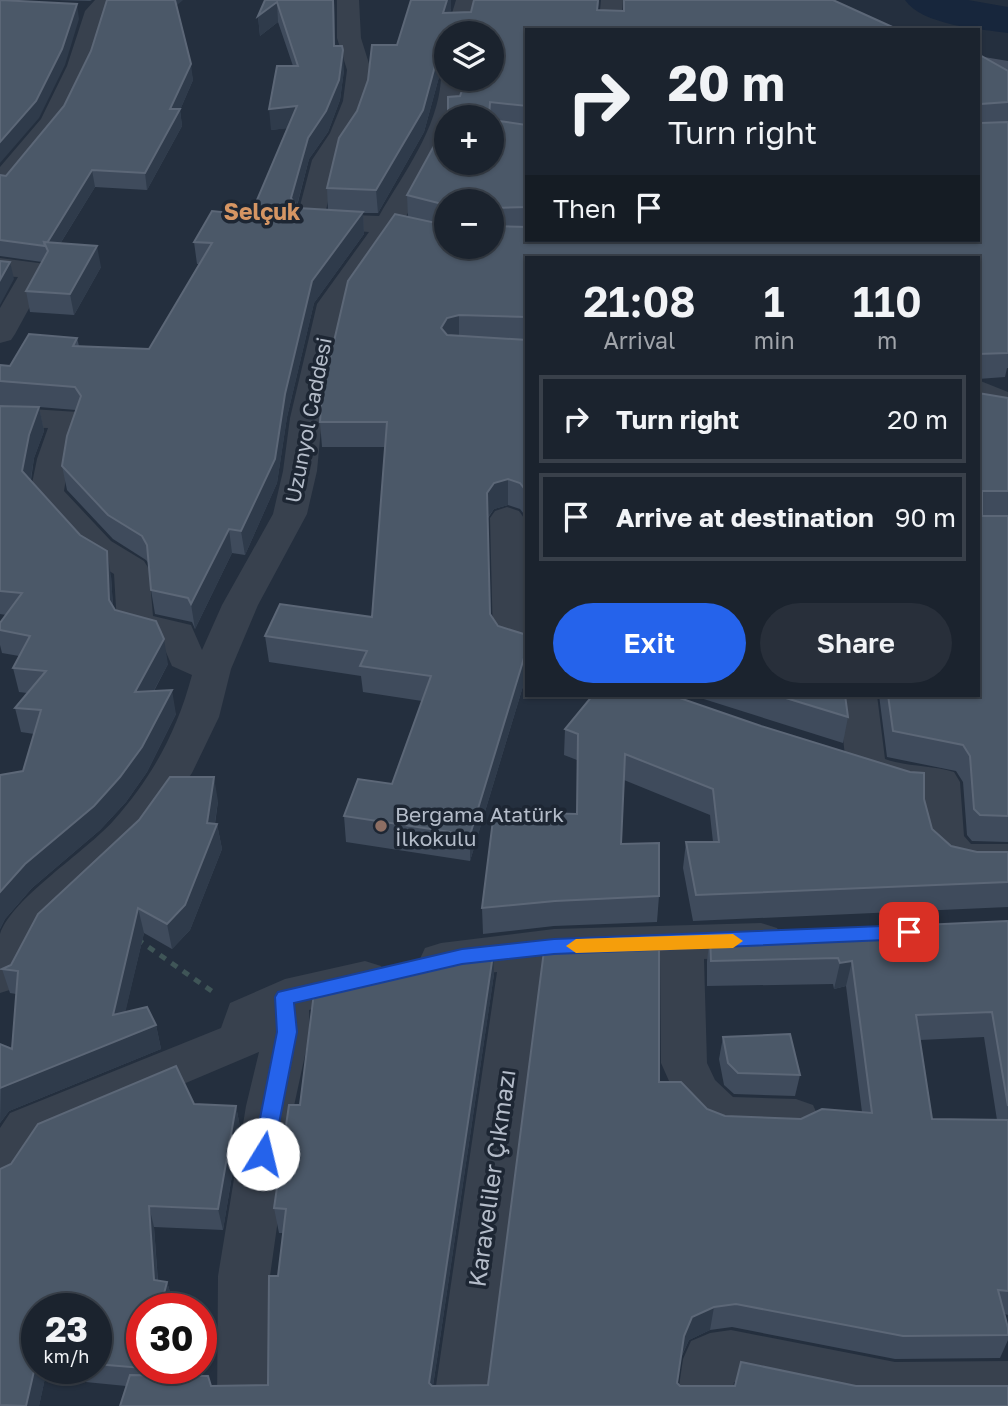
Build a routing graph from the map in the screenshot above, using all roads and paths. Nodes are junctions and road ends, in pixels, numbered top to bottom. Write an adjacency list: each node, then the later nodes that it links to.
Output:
1 (348, 0): 14 (street)
2 (467, 0): 6 (street)
3 (612, 0): 7 (street)
4 (102, 6): 5 (street); 13 (street)
5 (71, 10)
6 (461, 21)
7 (609, 28)
8 (980, 64): 10 (main road)
9 (980, 65): 11 (street)
10 (1008, 68)
11 (1008, 86)
12 (434, 146): 14 (street, Uzunyol Caddesi)
13 (0, 184)
14 (388, 225): 15 (street); 23 (street, Uzunyol Caddesi)
15 (434, 235)
16 (0, 267): 17 (street)
17 (0, 334)
18 (980, 390): 19 (street)
19 (1008, 405)
20 (0, 417): 23 (street)
21 (507, 518): 22 (street)
22 (525, 646)
23 (212, 669): 32 (street, Uzunyol Caddesi)
24 (858, 697): 26 (street)
25 (825, 755): 26 (street)
26 (865, 767): 27 (street)
27 (1008, 860)
28 (131, 936): 33 (path)
29 (802, 937): 30 (street)
30 (682, 944): 31 (street); 34 (street)
31 (522, 951): 33 (street); 38 (street, Karaveliler Çıkmazı)
32 (0, 975)
33 (266, 1007): 35 (street); 37 (street)
34 (796, 1120)
35 (0, 1169)
36 (1008, 1388): 39 (street)
37 (244, 1406)
38 (460, 1406)
39 (703, 1406)

